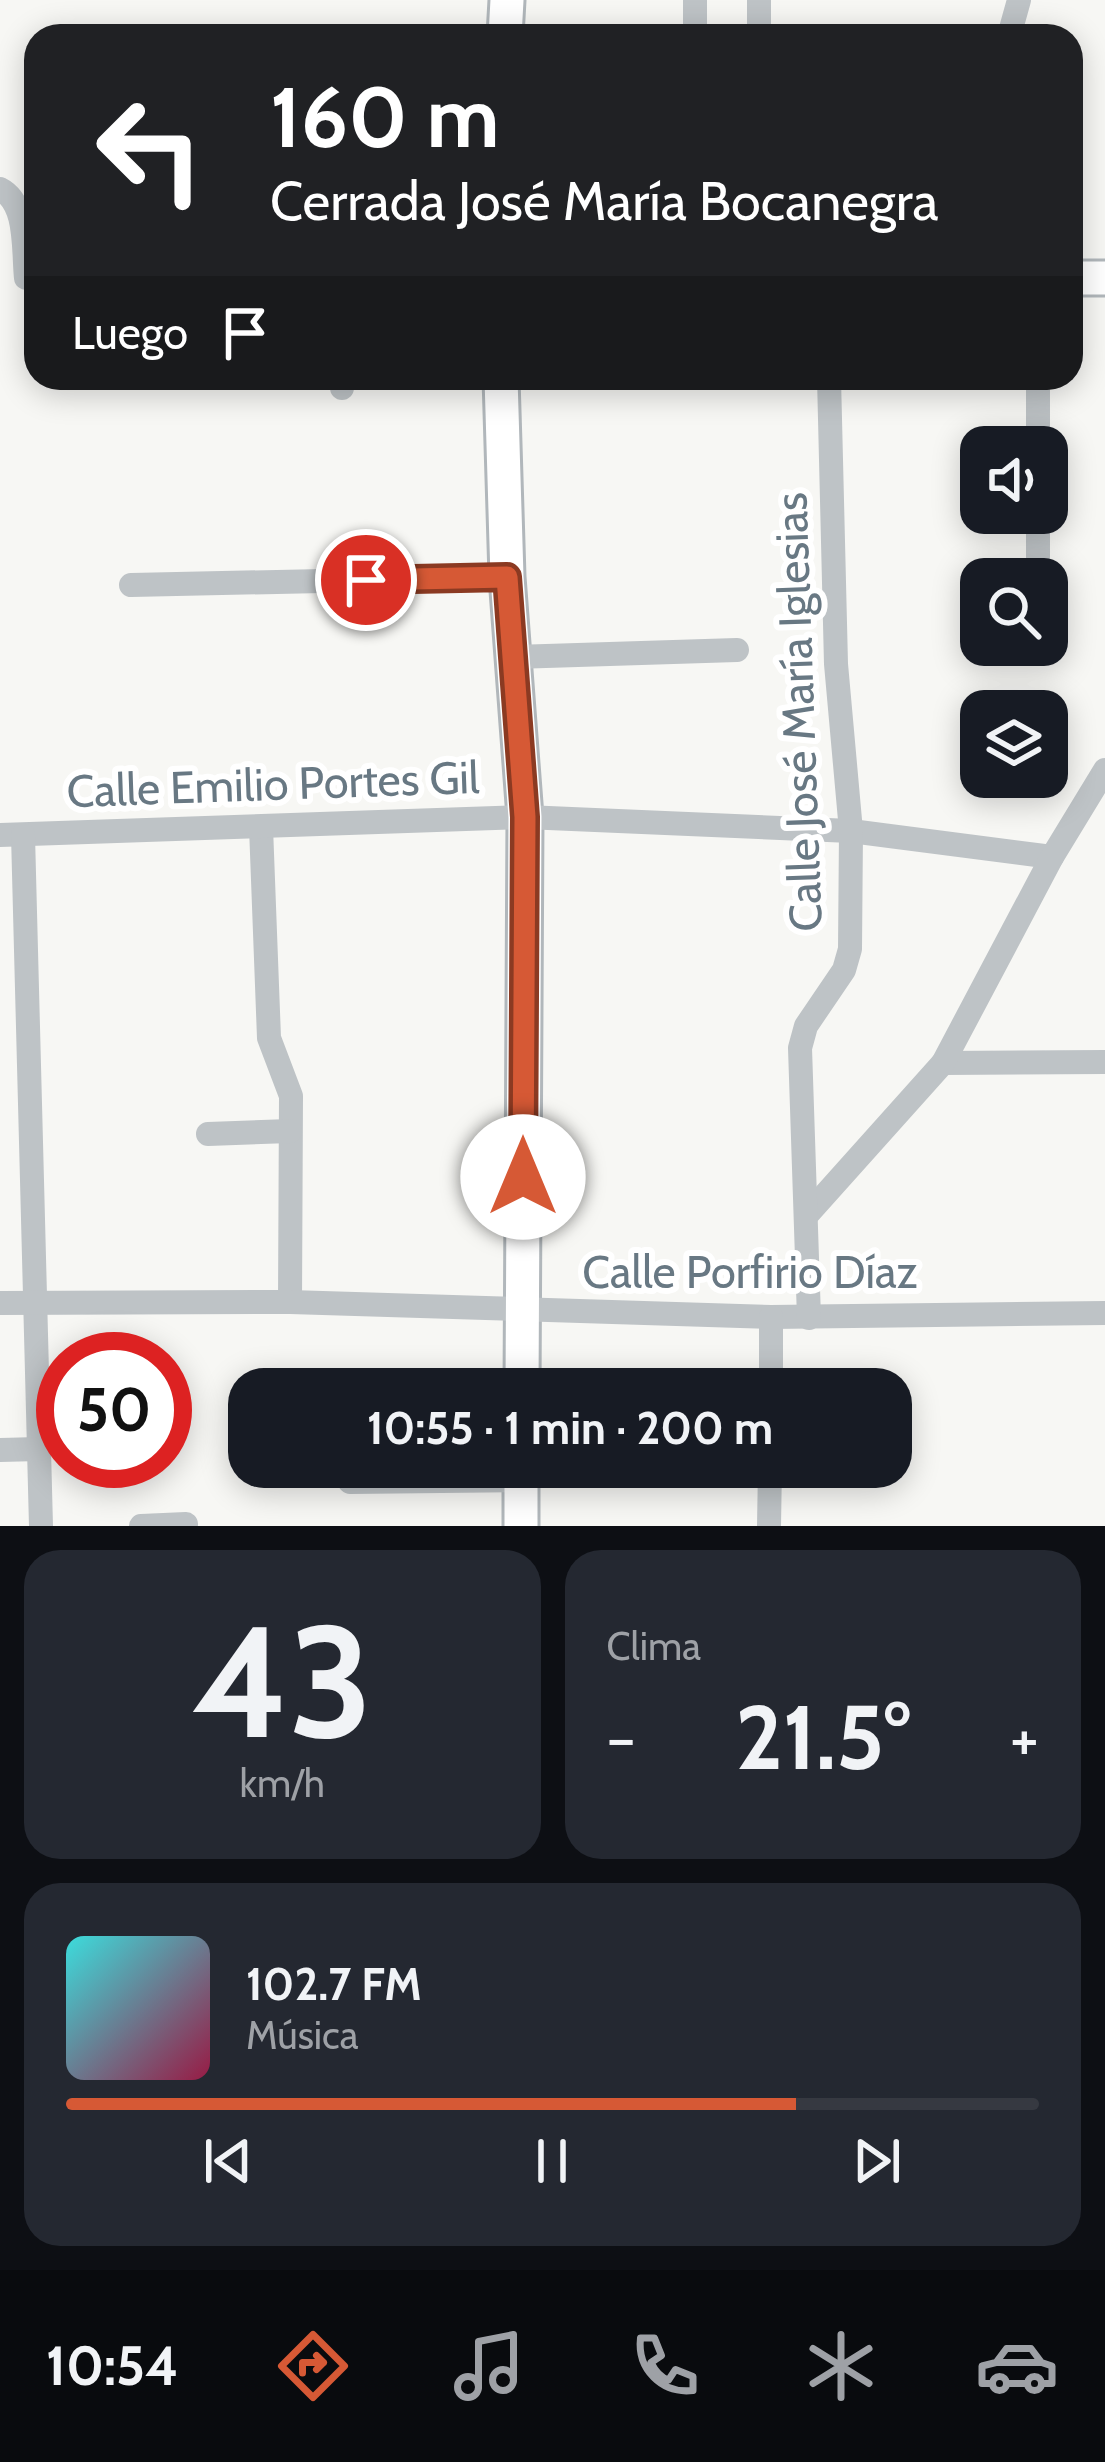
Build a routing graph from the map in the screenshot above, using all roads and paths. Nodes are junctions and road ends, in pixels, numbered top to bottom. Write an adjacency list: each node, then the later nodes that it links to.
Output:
1 (0, 190): 2 (street)
2 (24, 259)
3 (501, 390): 9 (main road)
4 (829, 390): 18 (street, Calle José María Iglesias)
5 (1038, 390): 6 (street)
6 (1038, 426)
7 (1038, 534): 8 (street)
8 (1038, 557)
9 (507, 577): 10 (street); 12 (main road)
10 (131, 585)
11 (737, 650): 12 (street)
12 (514, 657): 16 (main road)
13 (1105, 770): 14 (street)
14 (1078, 813): 15 (street); 20 (street)
15 (1105, 813)
16 (525, 817): 17 (street, Calle Emilio Portes Gil); 18 (street, Calle Emilio Portes Gil); 29 (main road)
17 (261, 826): 19 (street, Calle Emilio Portes Gil); 23 (street)
18 (851, 831): 20 (street, Calle Emilio Portes Gil); 25 (street, Calle José María Iglesias)
19 (12, 835): 27 (street)
20 (1052, 857): 22 (street)
21 (1105, 1062): 22 (street)
22 (944, 1063): 25 (street)
23 (290, 1131): 24 (street); 26 (street)
24 (208, 1134)
25 (806, 1216): 32 (street, Calle José María Iglesias)
26 (290, 1301): 27 (street, Calle Porfirio Díaz); 29 (street, Calle Porfirio Díaz)
27 (34, 1302): 28 (street, Calle Porfirio Díaz); 33 (street)
28 (0, 1303)
29 (522, 1312): 31 (street, Calle Porfirio Díaz); 34 (main road)
30 (1105, 1313): 32 (street, Calle Porfirio Díaz)
31 (771, 1317): 32 (street, Calle Porfirio Díaz); 35 (street)
32 (808, 1318)
33 (36, 1361)
34 (522, 1368)
35 (771, 1368)
36 (36, 1449): 37 (street)
37 (0, 1450)
38 (40, 1488): 42 (street)
39 (521, 1488): 44 (main road)
40 (770, 1488): 45 (street)
41 (186, 1524): 43 (street)
42 (41, 1526)
43 (140, 1526)
44 (520, 1526)
45 (769, 1526)

